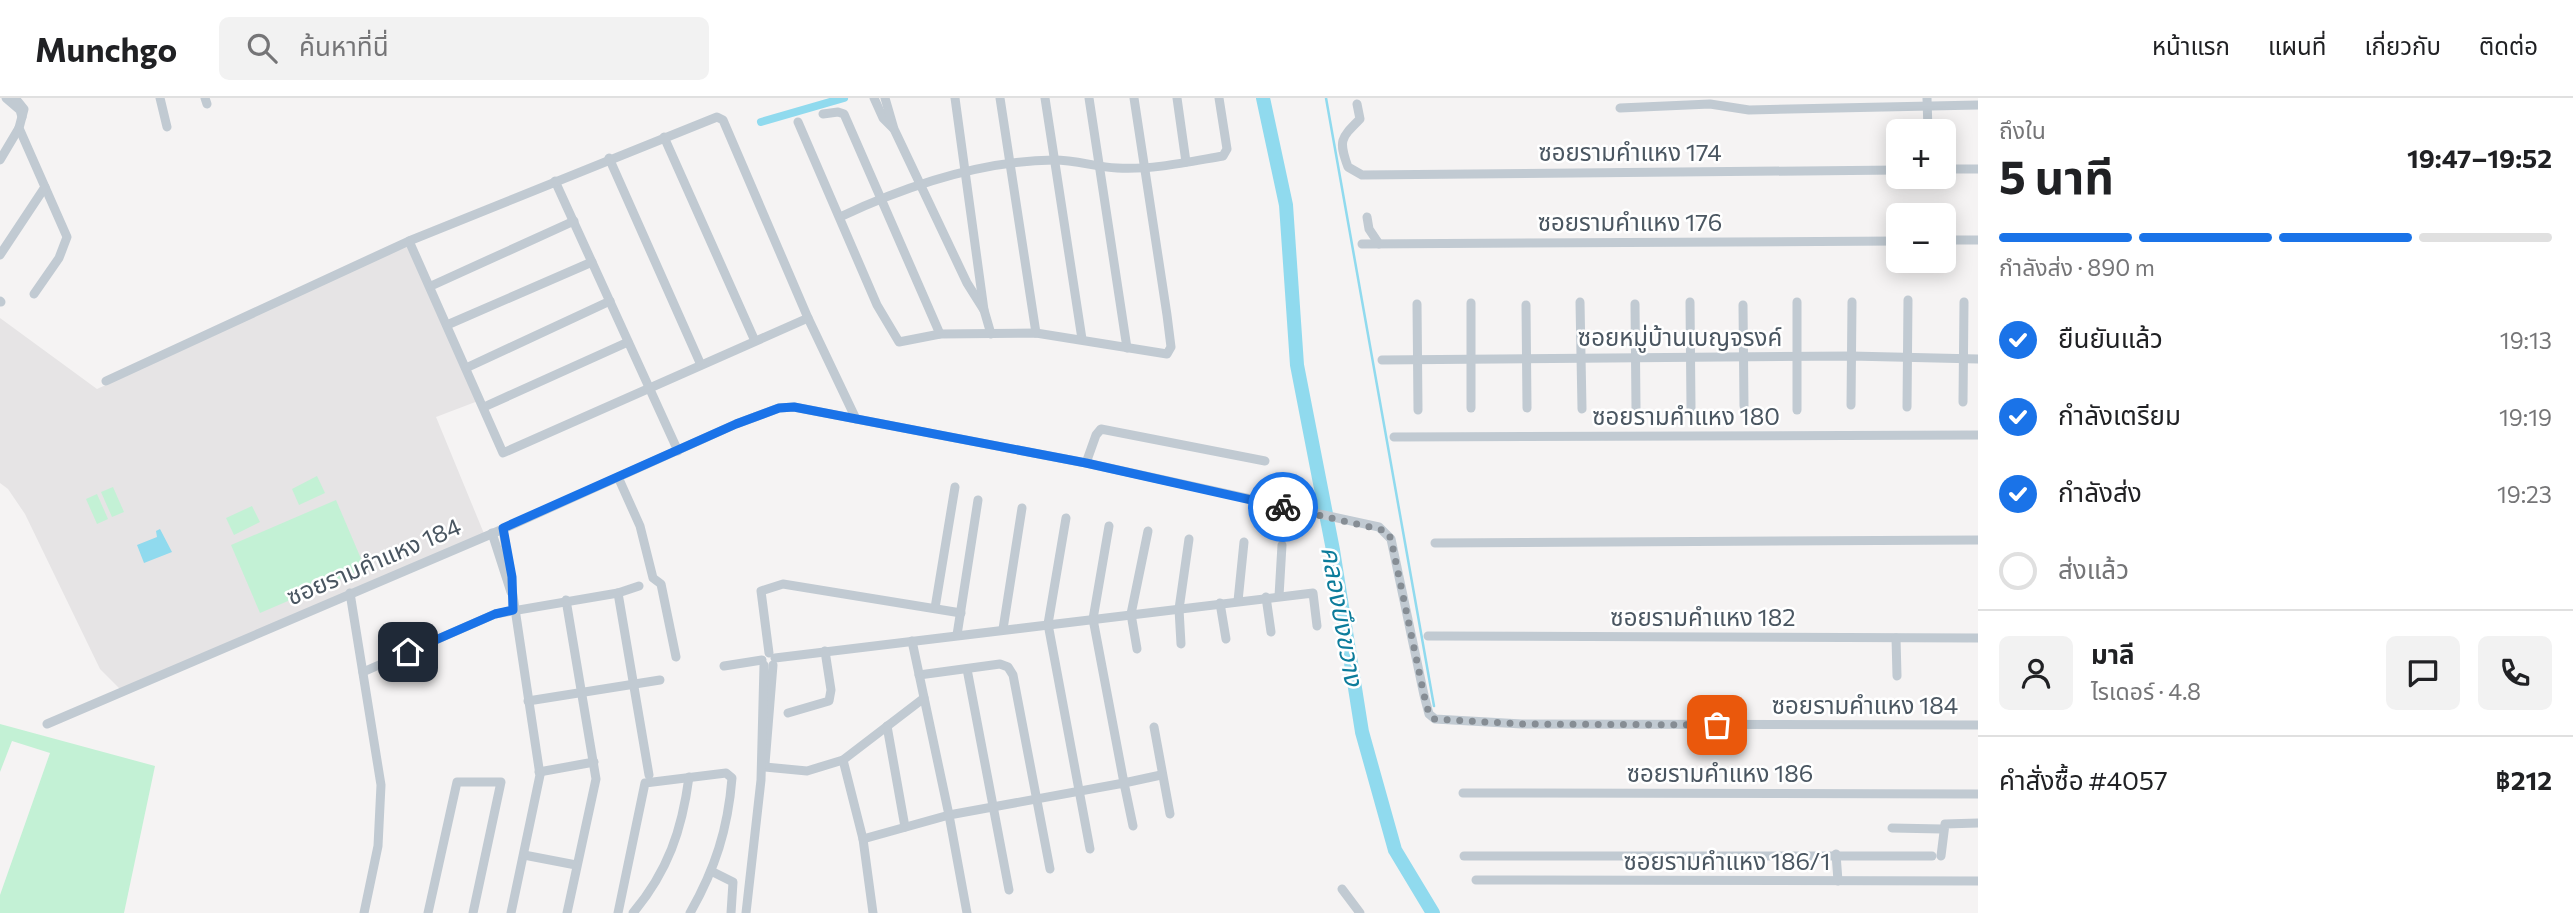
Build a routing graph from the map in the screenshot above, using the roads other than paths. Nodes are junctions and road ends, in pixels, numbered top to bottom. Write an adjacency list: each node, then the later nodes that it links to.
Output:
1 (6, 98): 22 (street)
2 (15, 98): 22 (street)
3 (160, 98): 23 (street)
4 (874, 98): 20 (street)
5 (884, 98): 20 (street)
6 (955, 98): 35 (street)
7 (1000, 98): 29 (street)
8 (1045, 98): 27 (street)
9 (1089, 98): 30 (street)
10 (1134, 98): 31 (street)
11 (1177, 98): 28 (street)
12 (1219, 98): 28 (street)
13 (1738, 102): 14 (street); 18 (street)
14 (1859, 102): 15 (street)
15 (1927, 102): 17 (street)
16 (1357, 104): 34 (street, ซอยรามคำแหง 174)
17 (1978, 105)
18 (1620, 108)
19 (822, 114): 39 (street)
20 (887, 116): 37 (street)
21 (797, 122): 40 (street)
22 (21, 123): 26 (street); 38 (street)
23 (167, 127)
24 (664, 137): 25 (street); 66 (street); 72 (street)
25 (609, 158): 36 (street); 88 (street)
26 (0, 160)
27 (1054, 160): 29 (street); 30 (street); 71 (street)
28 (1186, 162): 31 (street)
29 (1010, 165): 35 (street); 68 (street)
30 (1100, 167): 31 (street); 74 (street)
31 (1145, 168): 74 (street)
32 (1956, 169): 33 (street)
33 (1978, 169)
34 (1886, 170)
35 (967, 172): 37 (street); 65 (street)
36 (555, 181): 42 (street); 45 (street)
37 (920, 183): 39 (street); 65 (street)
38 (45, 187): 49 (street); 52 (street)
39 (880, 198): 40 (street); 69 (street)
40 (839, 217): 69 (street)
41 (1367, 217): 48 (street)
42 (574, 220): 50 (street); 51 (street)
43 (1956, 240): 44 (street)
44 (1978, 240)
45 (409, 241): 51 (street); 90 (street)
46 (1886, 241): 48 (street, ซอยรามคำแหง 176)
47 (1362, 244): 48 (street, ซอยรามคำแหง 176)
48 (1380, 244)
49 (0, 255)
50 (592, 262): 54 (street); 67 (street)
51 (431, 286): 67 (street)
52 (34, 294)
53 (1908, 300): 79 (street)
54 (610, 301): 73 (street); 89 (street)
55 (1580, 302): 82 (street)
56 (1690, 302): 83 (street)
57 (1797, 302): 75 (street)
58 (1852, 302): 76 (street)
59 (1964, 302): 85 (street)
60 (1471, 303): 80 (street)
61 (1417, 304): 84 (street)
62 (1634, 304): 77 (street)
63 (1743, 304): 78 (street)
64 (1526, 305): 81 (street)
65 (984, 310): 70 (street)
66 (808, 318): 72 (street); 104 (street)
67 (447, 325): 89 (street)
68 (1036, 333): 70 (street); 71 (street)
69 (940, 334): 70 (street)
70 (991, 334)
71 (1082, 340): 74 (street)
72 (755, 341): 88 (street)
73 (628, 342): 91 (street); 94 (street)
74 (1127, 348)
75 (1797, 356): 76 (street, ซอยหมู่บ้านเบญจรงค์); 78 (street, ซอยหมู่บ้านเบญจรงค์); 103 (street)
76 (1851, 356): 79 (street, ซอยหมู่บ้านเบญจรงค์); 93 (street)
77 (1636, 357): 82 (street, ซอยหมู่บ้านเบญจรงค์); 83 (street, ซอยหมู่บ้านเบญจรงค์); 99 (street)
78 (1743, 357): 83 (street, ซอยหมู่บ้านเบญจรงค์); 95 (street)
79 (1908, 357): 85 (street, ซอยหมู่บ้านเบญจรงค์); 96 (street)
80 (1471, 358): 81 (street, ซอยหมู่บ้านเบญจรงค์); 84 (street, ซอยหมู่บ้านเบญจรงค์); 97 (street)
81 (1527, 358): 82 (street, ซอยหมู่บ้านเบญจรงค์); 98 (street)
82 (1581, 358): 101 (street)
83 (1690, 358): 100 (street)
84 (1418, 359): 87 (street, ซอยหมู่บ้านเบญจรงค์); 102 (street)
85 (1964, 359): 86 (street, ซอยหมู่บ้านเบญจรงค์); 92 (street)
86 (1978, 359)
87 (1382, 360)
88 (701, 365): 91 (street)
89 (466, 368): 94 (street)
90 (106, 381)
91 (649, 388): 94 (street); 107 (street)
92 (1963, 402)
93 (1851, 405)
94 (484, 407)
95 (1744, 407)
96 (1907, 407)
97 (1471, 408)
98 (1527, 408)
99 (1636, 408)
100 (1691, 408)
101 (1582, 409)
102 (1418, 410)
103 (1797, 410)
104 (856, 419): 107 (street, ซอยรามคำแหง 184); 109 (street, ซอยรามคำแหง 184)
105 (1978, 435): 106 (street, ซอยรามคำแหง 180)
106 (1394, 437)
107 (678, 451): 110 (street, ซอยรามคำแหง 184)
108 (1265, 461): 109 (street)
109 (1086, 463): 167 (street, ซอยรามคำแหง 184)
110 (618, 477): 116 (street, ซอยรามคำแหง 184); 152 (street)
111 (955, 487): 133 (street)
112 (978, 500): 136 (street)
113 (1022, 508): 141 (street)
114 (1066, 518): 139 (street)
115 (1109, 526): 138 (street)
116 (503, 528): 118 (street, ซอยรามคำแหง 184); 125 (street)
117 (1149, 531): 137 (street)
118 (492, 533): 125 (street); 126 (street, ซอยรามคำแหง 184)
119 (1189, 539): 134 (street)
120 (1978, 540): 122 (street)
121 (1244, 541): 131 (street)
122 (1434, 543)
123 (1282, 545): 128 (street)
124 (639, 586): 127 (street)
125 (511, 592): 135 (street)
126 (350, 593): 156 (street); 166 (street, ซอยรามคำแหง 184)
127 (618, 593): 130 (street); 160 (street)
128 (1279, 596): 129 (street); 140 (street)
129 (1266, 597): 131 (street); 142 (street)
130 (566, 600): 135 (street); 161 (street)
131 (1238, 601): 132 (street)
132 (1220, 603): 134 (street); 147 (street)
133 (935, 608): 136 (street); 153 (street)
134 (1179, 609): 137 (street); 149 (street)
135 (513, 610): 156 (street); 163 (street)
136 (961, 613): 143 (street)
137 (1131, 614): 138 (street); 150 (street)
138 (1093, 619): 139 (street); 178 (street)
139 (1048, 624): 141 (street); 179 (street)
140 (1317, 626)
141 (1003, 629): 143 (street)
142 (1271, 632)
143 (957, 635): 148 (street)
144 (1429, 636): 145 (street, ซอยรามคำแหง 182)
145 (1896, 638): 146 (street, ซอยรามคำแหง 182); 158 (street)
146 (1978, 638)
147 (1226, 639)
148 (912, 640): 151 (street); 157 (street)
149 (1181, 644)
150 (1137, 649)
151 (825, 651): 153 (street); 165 (street)
152 (677, 657)
153 (769, 660): 154 (street); 164 (street)
154 (724, 666)
155 (967, 669): 157 (street); 182 (street); 183 (street)
156 (363, 672): 204 (street)
157 (919, 675): 162 (street)
158 (1897, 676)
159 (660, 680): 160 (street)
160 (635, 683): 161 (street); 174 (street)
161 (582, 693): 163 (street); 171 (street)
162 (924, 698): 168 (street); 185 (street)
163 (528, 702): 173 (street)
164 (766, 713): 172 (street); 177 (street)
165 (788, 713)
166 (47, 724)
167 (1978, 725)
168 (887, 726): 170 (street); 187 (street)
169 (1154, 727): 175 (street)
170 (844, 760): 172 (street); 191 (street)
171 (594, 762): 173 (street); 196 (street)
172 (765, 767): 177 (street)
173 (540, 772): 194 (street)
174 (649, 775)
175 (1161, 775): 178 (street); 184 (street)
176 (689, 777): 198 (street); 209 (street); 210 (street)
177 (761, 780): 213 (street)
178 (1124, 783): 179 (street); 188 (street)
179 (1079, 791): 182 (street); 192 (street)
180 (1463, 793): 181 (street, ซอยรามคำแหง 186)
181 (1978, 794)
182 (1036, 799): 183 (street); 197 (street)
183 (994, 806): 185 (street); 203 (street)
184 (1170, 814)
185 (949, 815): 187 (street); 215 (street)
186 (1978, 823): 190 (street)
187 (905, 827): 191 (street)
188 (1133, 827)
189 (1892, 828): 190 (street)
190 (1942, 829): 193 (street)
191 (863, 839): 214 (street)
192 (1090, 849)
193 (1836, 854): 195 (street); 200 (street)
194 (524, 855): 196 (street); 207 (street)
195 (1464, 856)
196 (576, 865): 208 (street)
197 (1050, 869)
198 (713, 872): 211 (street); 212 (street)
199 (1476, 880): 200 (street, ซอยรามคำแหง 186/1)
200 (1838, 881): 201 (street, ซอยรามคำแหง 186/1)
201 (1978, 881)
202 (1342, 889): 216 (street)
203 (1009, 890)
204 (364, 913)
205 (428, 913): 206 (street)
206 (473, 913)
207 (511, 913)
208 (567, 913)
209 (618, 913)
210 (634, 913)
211 (690, 913)
212 (731, 913)
213 (746, 913)
214 (873, 913)
215 (967, 913)
216 (1360, 913)

